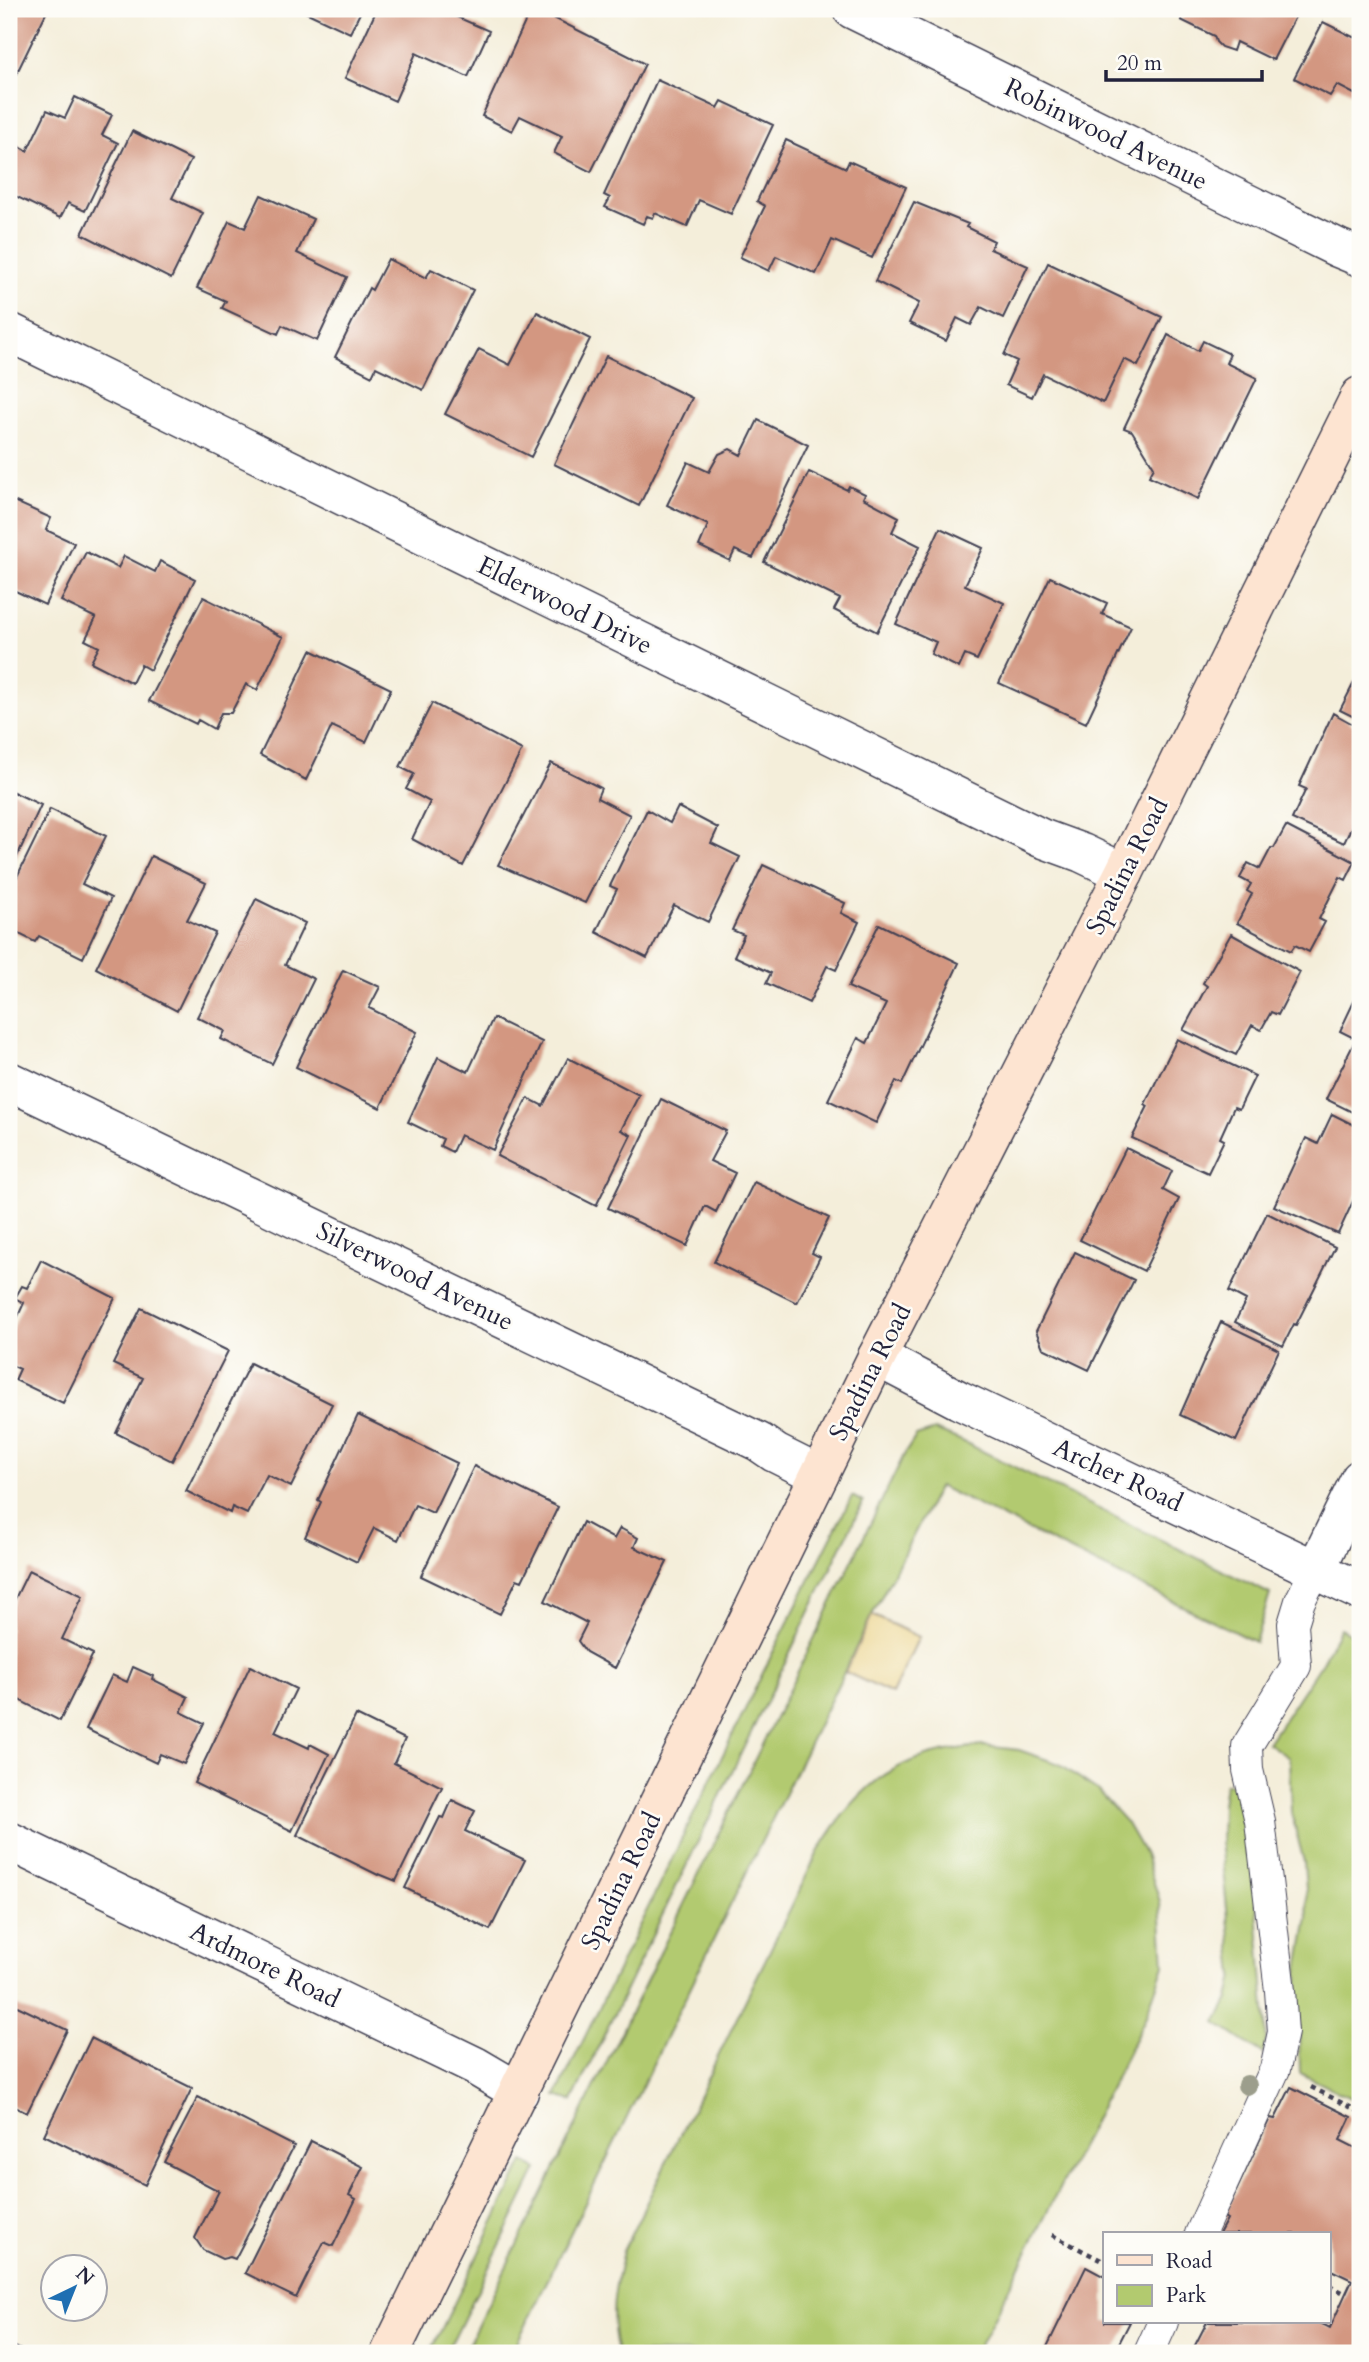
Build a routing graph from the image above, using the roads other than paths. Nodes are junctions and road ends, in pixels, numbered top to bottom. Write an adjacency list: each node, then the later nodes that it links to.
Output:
1 (852, 9): 2 (street, Robinwood Avenue)
2 (1360, 257)
3 (9, 332): 5 (street, Elderwood Drive)
4 (1360, 396): 5 (street, Spadina Road)
5 (1124, 873): 7 (street, Spadina Road)
6 (9, 1081): 8 (street, Silverwood Avenue)
7 (877, 1357): 8 (street, Spadina Road); 10 (street, Archer Road)
8 (818, 1475): 13 (street, Spadina Road)
9 (1360, 1479): 10 (street)
10 (1315, 1569): 11 (street, Archer Road); 14 (lane)
11 (1360, 1591)
12 (9, 1841): 13 (street, Ardmore Road)
13 (519, 2092): 16 (street, Spadina Road)
14 (1201, 2232)
15 (1162, 2324): 17 (lane)
16 (390, 2353)
17 (1149, 2353)

